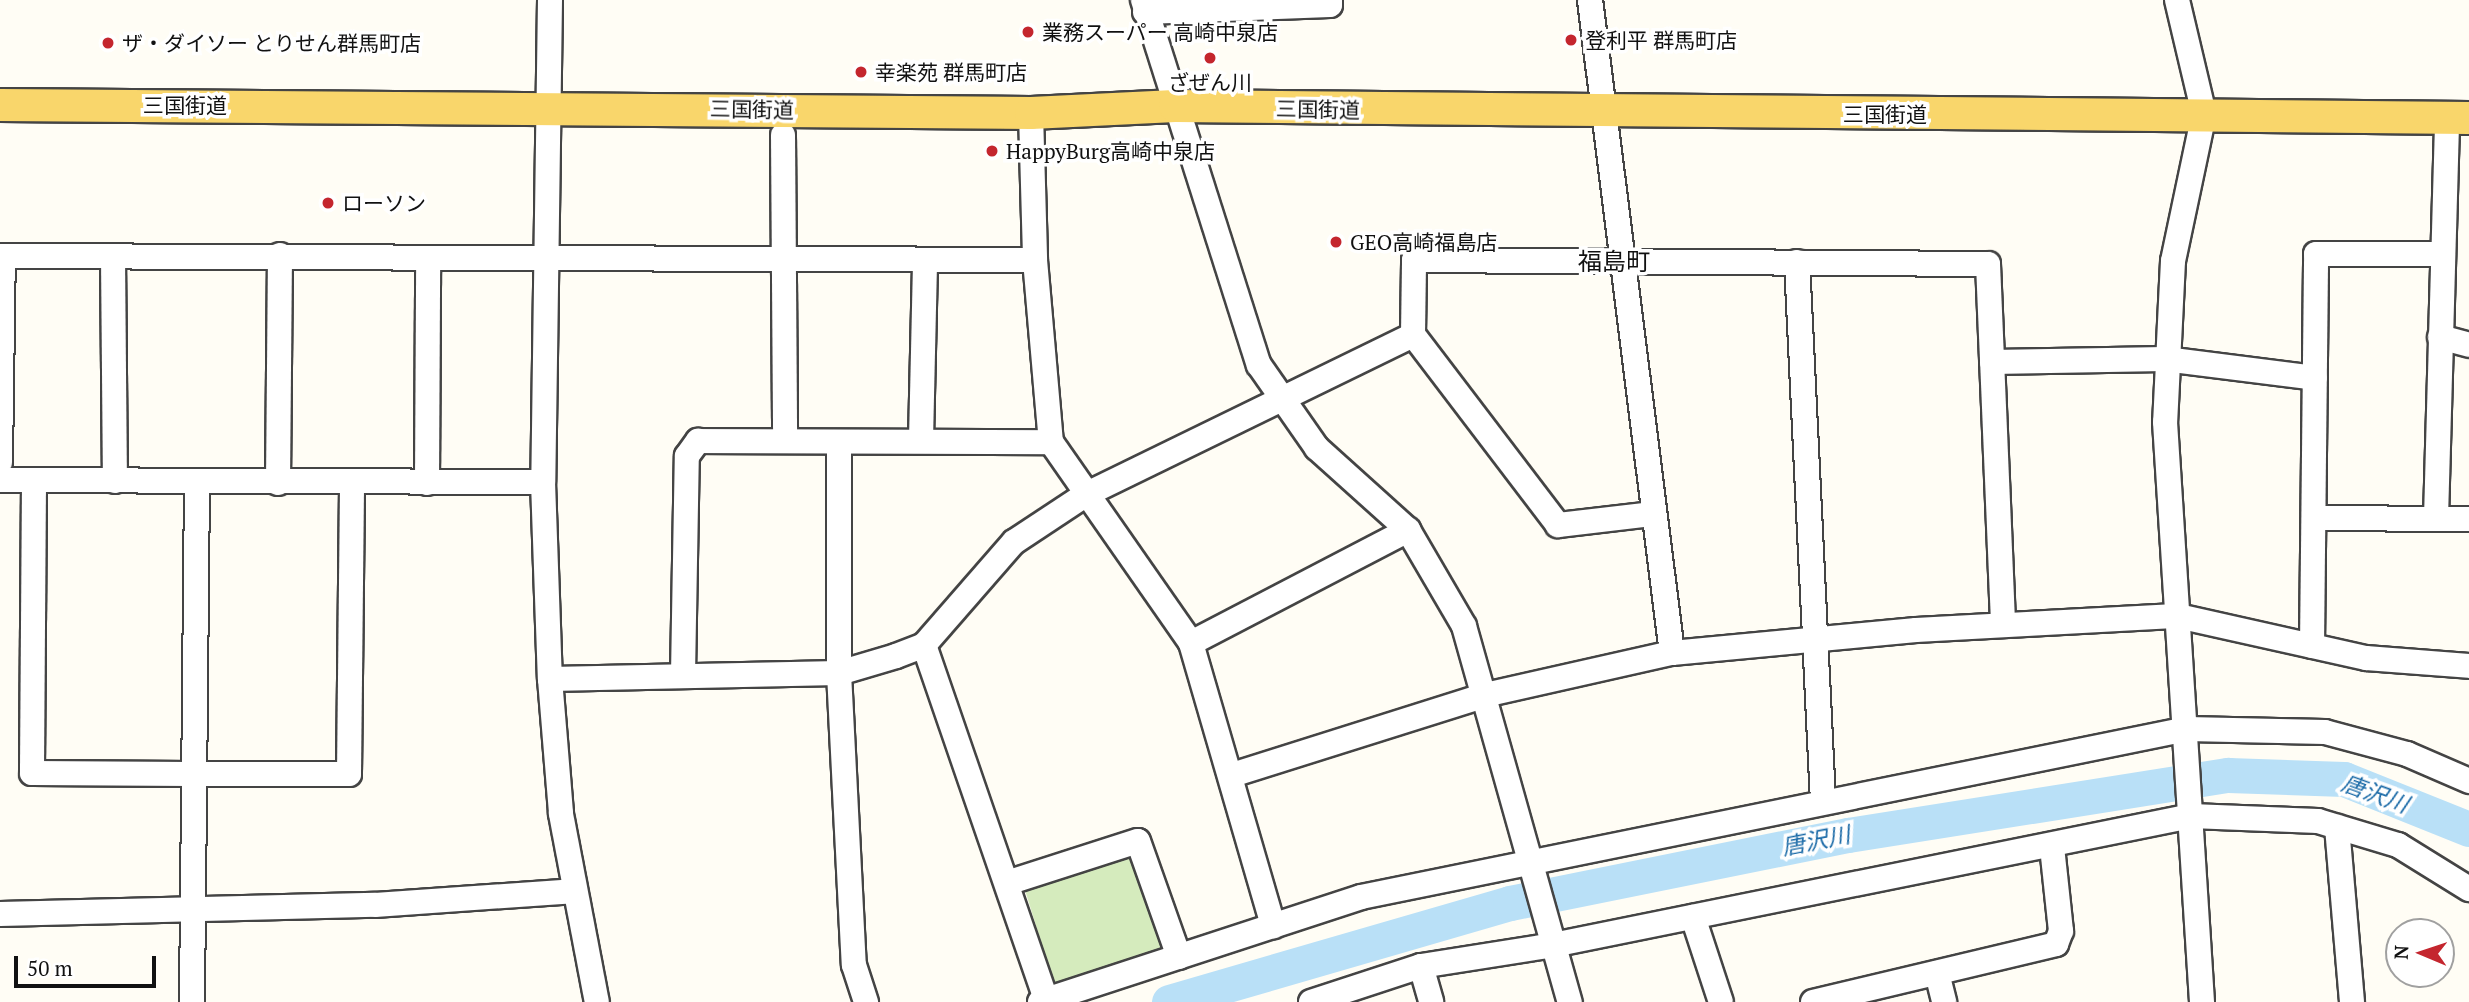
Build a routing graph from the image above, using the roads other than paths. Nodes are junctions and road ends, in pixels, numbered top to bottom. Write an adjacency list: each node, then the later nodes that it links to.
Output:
1 (550, 0): 7 (street)
2 (1330, 0): 5 (street)
3 (1590, 0): 10 (street)
4 (2177, 0): 11 (street)
5 (1144, 6): 8 (street)
6 (0, 105): 7 (main road, 三国街道)
7 (549, 106): 9 (main road, 三国街道); 16 (street)
8 (1175, 106): 9 (main road, 三国街道); 10 (main road, 三国街道); 31 (street)
9 (1031, 113): 21 (street)
10 (1604, 114): 11 (main road, 三国街道); 23 (street)
11 (2204, 114): 12 (main road, 三国街道); 28 (street)
12 (2458, 118): 14 (street)
13 (783, 135): 20 (street)
14 (2442, 254): 26 (street); 30 (street)
15 (280, 255): 18 (street); 19 (street); 42 (street)
16 (547, 256): 19 (street); 20 (street); 41 (street)
17 (2, 257): 18 (street); 36 (street)
18 (113, 257): 38 (street)
19 (428, 258): 44 (street)
20 (781, 259): 22 (street); 32 (street)
21 (1035, 260): 22 (street); 34 (street)
22 (925, 261): 33 (street)
23 (1623, 262): 24 (street); 25 (street); 46 (street)
24 (1797, 262): 29 (street); 53 (street)
25 (1413, 335): 31 (street); 46 (street)
26 (2440, 337): 27 (street); 48 (street)
27 (2469, 345)
28 (2165, 359): 29 (street); 30 (street); 51 (street)
29 (1992, 362): 52 (street)
30 (2315, 378): 47 (street)
31 (1280, 403): 45 (street); 50 (street)
32 (785, 439): 35 (street); 60 (street)
33 (921, 440): 34 (street); 35 (street)
34 (1051, 442): 45 (street)
35 (839, 443): 59 (street)
36 (0, 462)
37 (0, 480): 39 (street)
38 (115, 481): 39 (street); 40 (street)
39 (34, 482): 64 (street)
40 (197, 482): 42 (street); 64 (street)
41 (543, 482): 44 (street); 61 (street)
42 (278, 483): 43 (street)
43 (352, 483): 44 (street); 64 (street)
44 (427, 483)
45 (1085, 495): 54 (street); 55 (street)
46 (1651, 514): 57 (street)
47 (2314, 518): 48 (street); 56 (street)
48 (2437, 519): 49 (street)
49 (2469, 519)
50 (1409, 530): 54 (street); 62 (street)
51 (2178, 616): 52 (street); 56 (street); 63 (street)
52 (2003, 623): 53 (street)
53 (1812, 642): 57 (street); 67 (street)
54 (1191, 643): 65 (street)
55 (924, 645): 59 (street); 72 (street)
56 (2312, 646): 58 (street)
57 (1672, 653): 62 (street)
58 (2469, 666)
59 (839, 673): 60 (street); 86 (street)
60 (683, 675): 61 (street)
61 (550, 679): 74 (street)
62 (1485, 695): 65 (street); 71 (street)
63 (2188, 736): 66 (street); 67 (street); 68 (street)
64 (190, 774): 75 (street)
65 (1232, 775): 78 (street)
66 (2469, 781)
67 (1823, 802): 71 (street)
68 (2191, 810): 69 (street); 70 (street); 93 (street)
69 (2337, 827): 73 (street); 94 (street)
70 (2052, 847): 77 (street); 82 (street)
71 (1528, 863): 78 (street); 79 (street)
72 (1010, 882): 80 (street); 83 (street)
73 (2469, 889)
74 (573, 891): 75 (street); 85 (street)
75 (189, 908): 76 (street); 84 (street)
76 (0, 914)
77 (1693, 917): 79 (street); 90 (street)
78 (1273, 926): 80 (street)
79 (1552, 940): 81 (street); 89 (street)
80 (1179, 957): 83 (street)
81 (1421, 966): 87 (street); 88 (street)
82 (1937, 973): 91 (street); 92 (street)
83 (1043, 1001)
84 (192, 1002)
85 (597, 1002)
86 (866, 1002)
87 (1311, 1002)
88 (1431, 1002)
89 (1570, 1002)
90 (1721, 1002)
91 (1813, 1002)
92 (1944, 1002)
93 (2202, 1002)
94 (2352, 1002)

